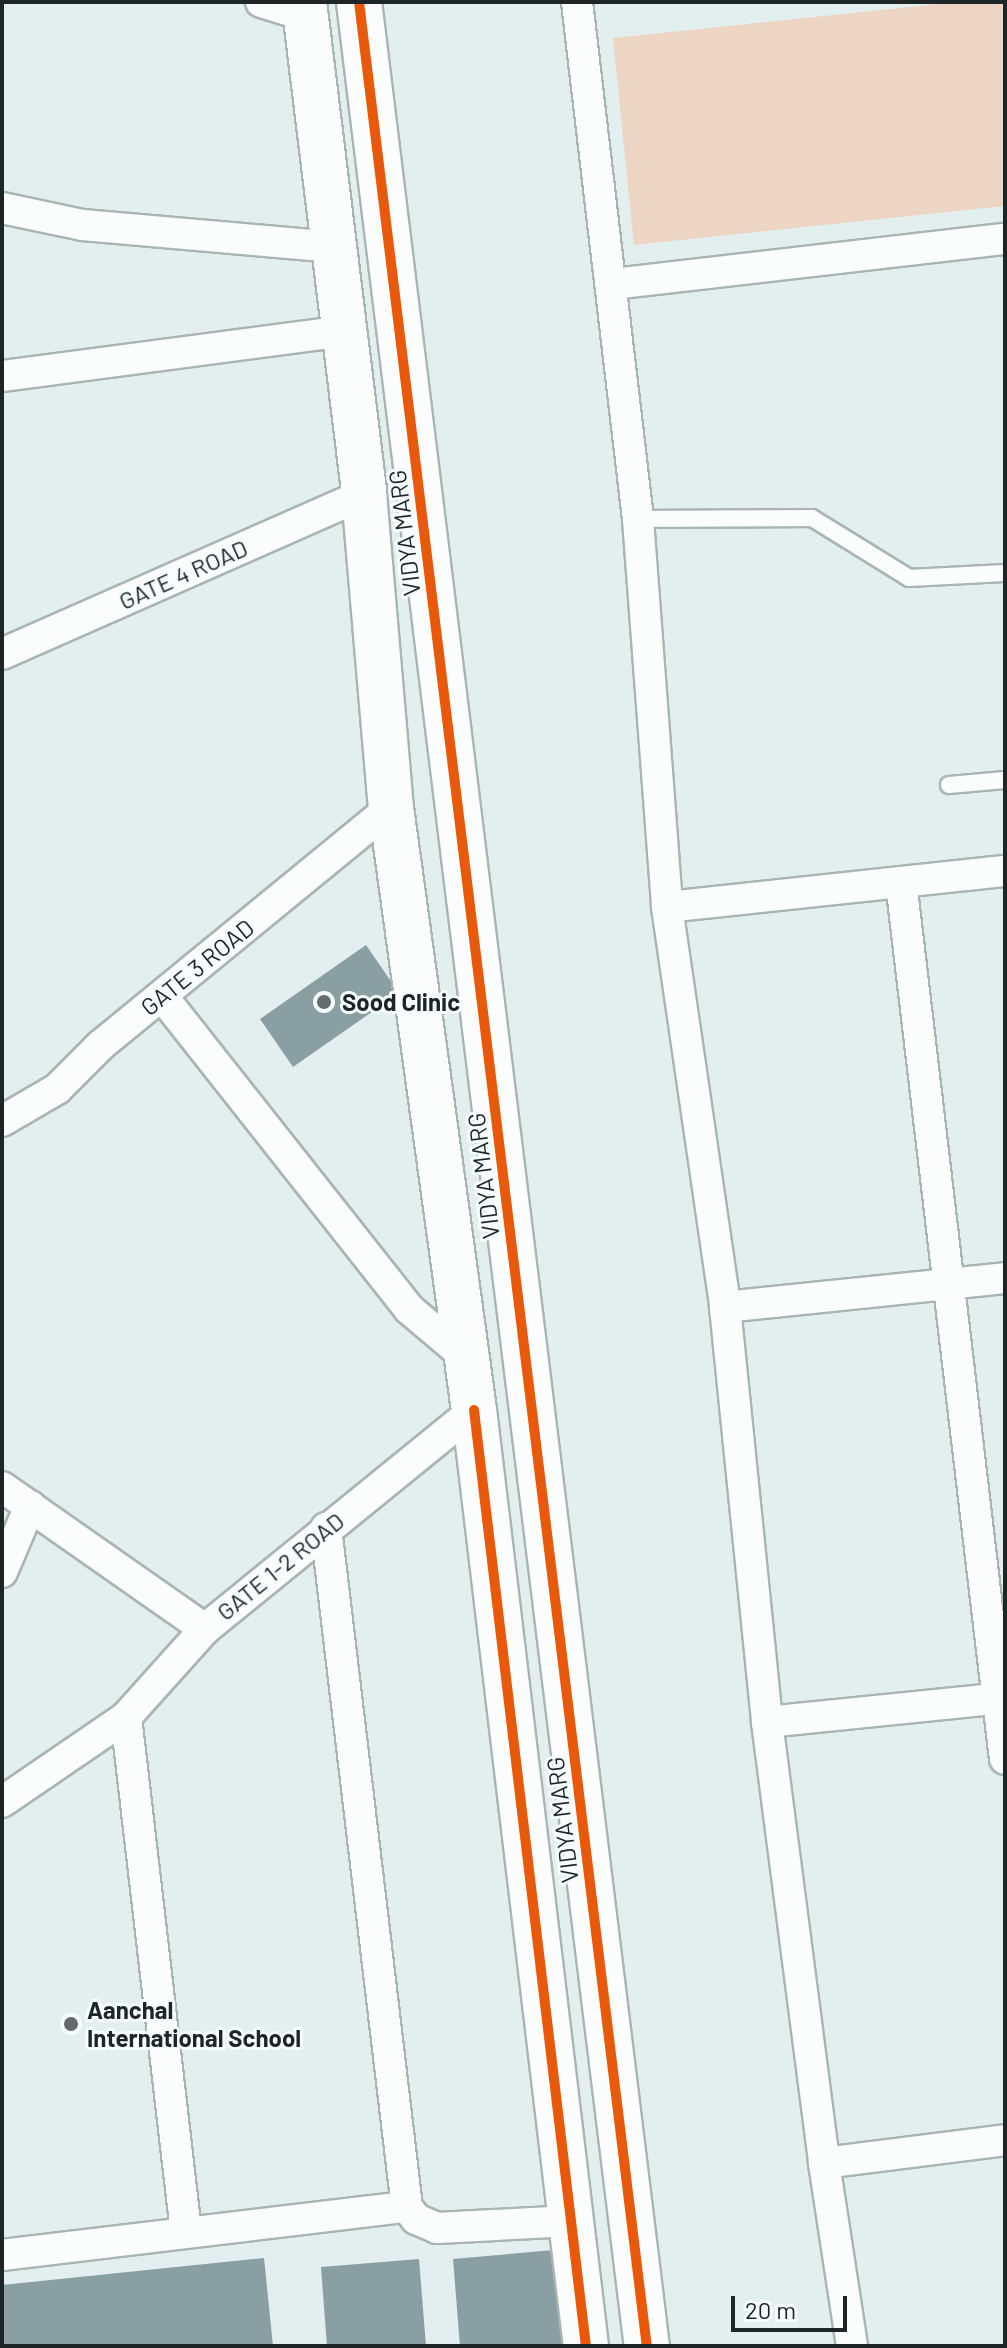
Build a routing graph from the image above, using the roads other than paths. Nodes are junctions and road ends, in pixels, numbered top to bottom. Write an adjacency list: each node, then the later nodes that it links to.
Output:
1 (261, 2): 4 (street)
2 (359, 2): 45 (main road, VIDYA MARG)
3 (577, 2): 8 (street)
4 (305, 9): 7 (main road, VIDYA MARG)
5 (2, 208): 7 (street)
6 (1005, 239): 8 (street)
7 (334, 247): 9 (main road, VIDYA MARG)
8 (614, 284): 12 (street)
9 (344, 331): 10 (street); 11 (main road, VIDYA MARG)
10 (2, 376)
11 (364, 494): 14 (street, GATE 4 ROAD); 17 (main road, VIDYA MARG)
12 (638, 519): 13 (lane); 20 (street)
13 (1005, 573)
14 (3, 647)
15 (1005, 780): 16 (lane)
16 (949, 785)
17 (391, 808): 21 (street, GATE 3 ROAD); 26 (main road, VIDYA MARG)
18 (1005, 871): 19 (street)
19 (901, 882): 20 (street); 24 (street)
20 (667, 907): 25 (street)
21 (162, 996): 22 (street, GATE 3 ROAD); 26 (street)
22 (2, 1121)
23 (1005, 1278): 24 (street)
24 (949, 1286): 25 (street); 33 (street)
25 (725, 1307): 35 (street)
26 (467, 1358): 27 (main road, VIDYA MARG)
27 (474, 1410): 30 (street, GATE 1-2 ROAD); 41 (main road, VIDYA MARG)
28 (2, 1487): 29 (street, GATE 1-2 ROAD)
29 (30, 1506): 31 (street); 32 (street, GATE 1-2 ROAD)
30 (326, 1528): 32 (street, GATE 1-2 ROAD); 40 (street)
31 (2, 1572)
32 (205, 1629): 34 (street)
33 (1001, 1698): 35 (street); 36 (street)
34 (126, 1717): 37 (street); 42 (street)
35 (767, 1722): 39 (street)
36 (1005, 1759)
37 (2, 1802)
38 (1005, 2140): 39 (street)
39 (824, 2163): 46 (street)
40 (407, 2207): 41 (street); 42 (street)
41 (571, 2221): 44 (main road, VIDYA MARG)
42 (186, 2232): 43 (street)
43 (2, 2255)
44 (586, 2346)
45 (647, 2346)
46 (852, 2346)

